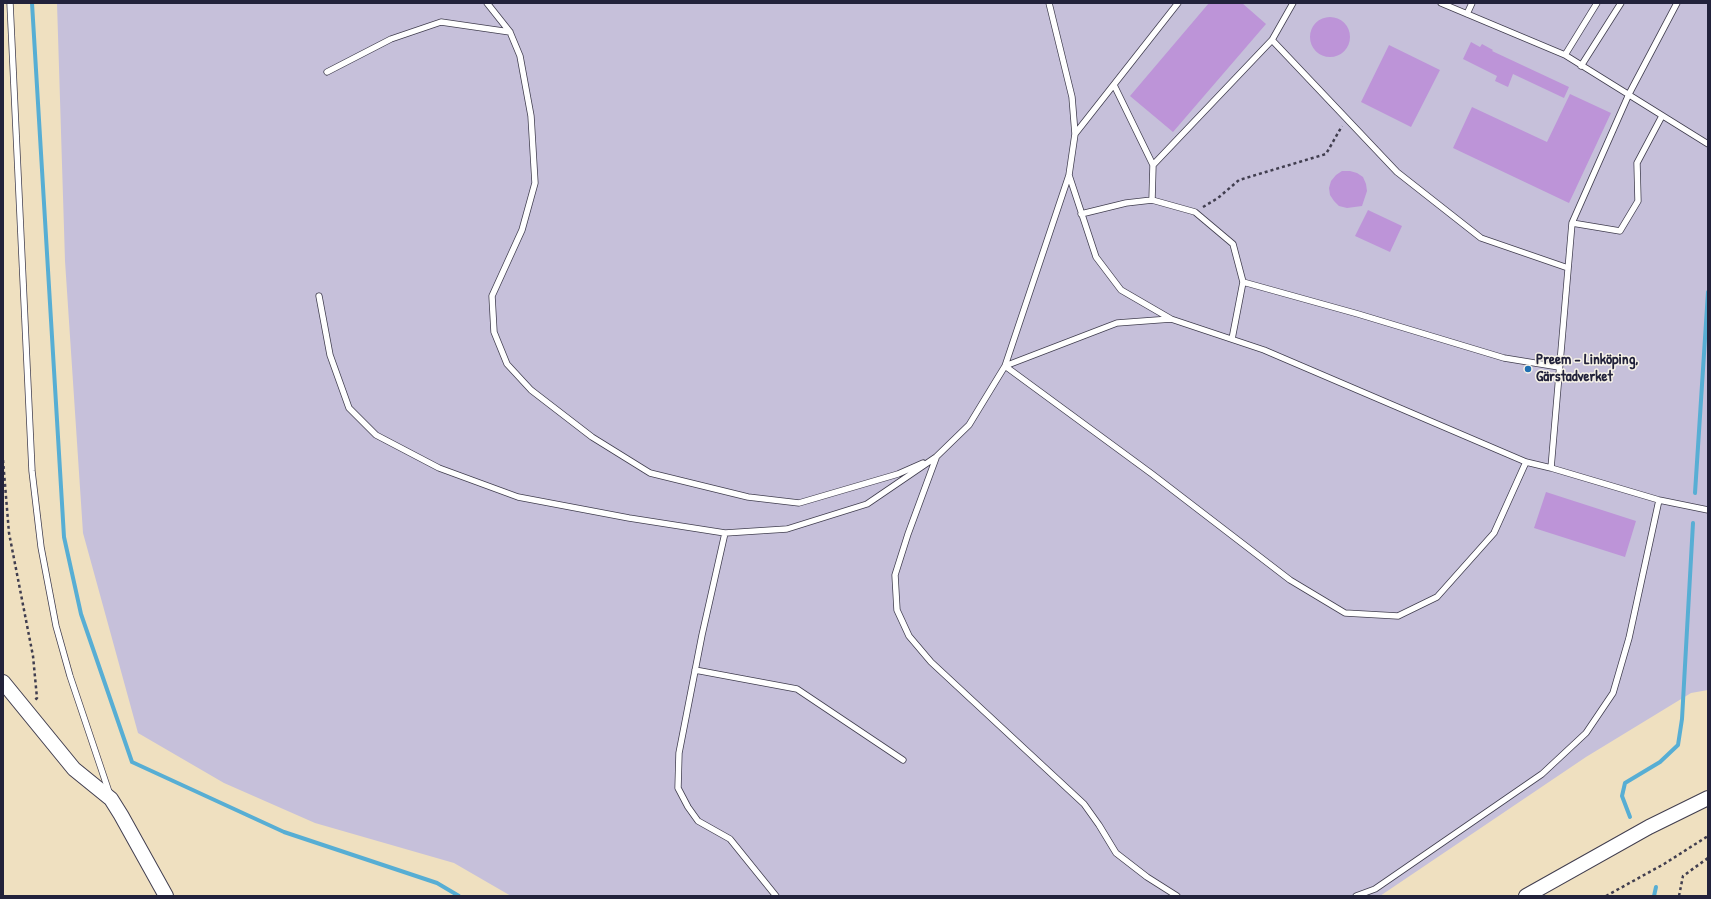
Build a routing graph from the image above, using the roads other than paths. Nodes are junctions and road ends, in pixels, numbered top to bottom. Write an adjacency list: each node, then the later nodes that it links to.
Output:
1 (10, 3): 44 (lane)
2 (487, 3): 12 (lane)
3 (1049, 3): 20 (lane)
4 (1178, 3): 17 (lane)
5 (1293, 3): 13 (lane)
6 (1442, 3): 11 (lane)
7 (1472, 3): 11 (lane)
8 (1597, 3): 14 (lane)
9 (1621, 3): 15 (lane)
10 (1677, 3): 18 (lane)
11 (1467, 14): 14 (lane)
12 (510, 32): 16 (lane); 34 (lane)
13 (1272, 40): 22 (lane); 27 (lane)
14 (1565, 55): 15 (lane)
15 (1581, 66): 18 (lane)
16 (327, 72)
17 (1114, 85): 20 (lane); 22 (lane)
18 (1629, 94): 19 (lane); 26 (lane)
19 (1662, 116): 21 (lane); 26 (lane)
20 (1075, 134): 23 (lane)
21 (1708, 144)
22 (1153, 165): 24 (lane)
23 (1068, 175): 25 (lane); 32 (lane)
24 (1152, 200): 25 (lane); 28 (lane)
25 (1081, 214): 30 (lane)
26 (1572, 223): 27 (lane)
27 (1568, 268): 33 (lane)
28 (1243, 282): 31 (lane); 33 (lane)
29 (319, 296): 39 (lane)
30 (1171, 319): 31 (lane); 32 (lane)
31 (1232, 339): 35 (lane)
32 (1005, 366): 34 (lane); 35 (lane)
33 (1559, 367): 36 (lane)
34 (936, 457): 39 (lane); 47 (lane)
35 (1526, 462): 36 (lane)
36 (1551, 468): 37 (lane)
37 (1659, 500): 38 (lane); 48 (lane)
38 (1708, 510)
39 (725, 533): 40 (lane)
40 (695, 670): 42 (lane); 46 (lane)
41 (3, 682): 44 (street)
42 (903, 760)
43 (1708, 798): 49 (street)
44 (111, 799): 45 (street)
45 (166, 896)
46 (776, 896)
47 (1177, 896)
48 (1356, 896)
49 (1526, 896)

